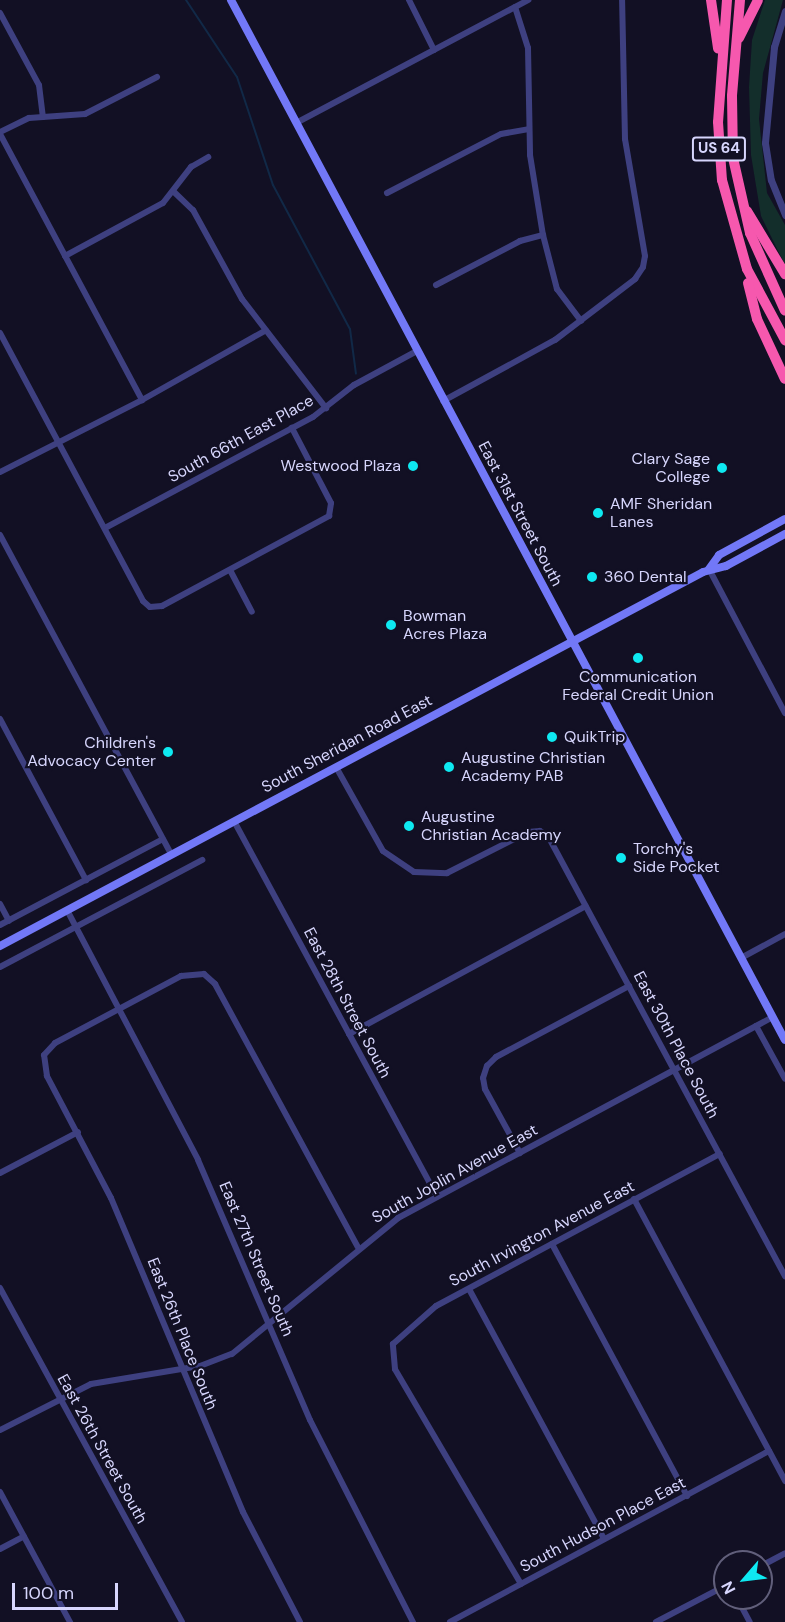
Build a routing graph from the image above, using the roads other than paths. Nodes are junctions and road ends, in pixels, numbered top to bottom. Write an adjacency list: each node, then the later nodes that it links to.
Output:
1 (231, 0): 19 (main road, East 31st Street South)
2 (409, 0): 15 (street)
3 (528, 0): 9 (street)
4 (622, 0): 33 (street)
5 (711, 0): 16 (highway)
6 (727, 0): 16 (highway, US 64)
7 (740, 0): 14 (highway, US 64)
8 (758, 0): 14 (highway)
9 (515, 7): 15 (street); 20 (street)
10 (785, 11): 26 (street)
11 (0, 13): 12 (street)
12 (9, 28): 13 (street); 18 (street)
13 (0, 33)
14 (736, 43): 25 (highway, US 64)
15 (434, 50): 19 (street)
16 (721, 66): 27 (highway, US 64)
17 (157, 76): 18 (street)
18 (43, 117): 21 (street)
19 (296, 123): 37 (main road, East 31st Street South)
20 (529, 129): 24 (street); 28 (street)
21 (0, 133): 29 (street)
22 (208, 157): 23 (street)
23 (172, 191): 29 (street); 34 (street)
24 (387, 194)
25 (740, 198): 30 (highway); 32 (highway, US 64)
26 (785, 215)
27 (734, 231): 36 (highway, US 64); 38 (highway)
28 (543, 235): 31 (street); 33 (street)
29 (65, 256): 39 (street)
30 (785, 274)
31 (436, 285)
32 (785, 311)
33 (581, 321): 40 (street)
34 (266, 330): 39 (street); 41 (street)
35 (0, 333): 43 (street)
36 (785, 340)
37 (417, 351): 40 (main road, East 31st Street South); 41 (street, South 66th East Place)
38 (785, 379)
39 (142, 400): 43 (street)
40 (443, 401): 52 (main road, East 31st Street South)
41 (326, 408): 42 (street, South 66th East Place)
42 (292, 428): 46 (street, South 66th East Place); 50 (street)
43 (58, 441): 44 (street); 46 (street)
44 (0, 472)
45 (785, 519): 49 (main road, South Sheridan Road East)
46 (105, 528): 50 (street)
47 (785, 534): 49 (main road, South Sheridan Road East)
48 (0, 535): 57 (street)
49 (709, 568): 52 (main road, South Sheridan Road East); 53 (street)
50 (230, 570): 51 (street)
51 (252, 612)
52 (572, 642): 55 (main road, South Sheridan Road East); 69 (main road, East 31st Street South)
53 (785, 713)
54 (0, 718): 60 (street)
55 (336, 767): 56 (main road, South Sheridan Road East); 62 (street, East 30th Place South)
56 (234, 821): 58 (main road, South Sheridan Road East); 75 (street, East 28th Street South)
57 (163, 839): 58 (street); 60 (street)
58 (171, 854): 63 (main road, South Sheridan Road East)
59 (202, 860): 66 (street)
60 (86, 880): 64 (street)
61 (0, 904): 64 (street)
62 (586, 906): 71 (street, East 30th Place South); 75 (street)
63 (67, 910): 66 (street, East 27th Street South); 68 (main road, South Sheridan Road East)
64 (9, 921): 65 (street)
65 (0, 925)
66 (76, 927): 70 (street); 72 (street, East 27th Street South)
67 (785, 934): 69 (street)
68 (0, 946)
69 (741, 958): 73 (main road, East 31st Street South)
70 (0, 967)
71 (629, 986): 77 (street, East 30th Place South); 80 (street)
72 (119, 1008): 79 (street, East 26th Place South); 86 (street); 90 (street, East 27th Street South)
73 (773, 1017): 74 (street, South Joplin Avenue East); 76 (main road, East 31st Street South)
74 (756, 1026): 77 (street, South Joplin Avenue East); 78 (street)
75 (349, 1034): 83 (street, East 28th Street South)
76 (785, 1040)
77 (675, 1070): 80 (street, South Joplin Avenue East); 81 (street, East 30th Place South)
78 (785, 1079)
79 (78, 1132): 82 (street); 91 (street, East 26th Place South)
80 (520, 1152): 83 (street, South Joplin Avenue East)
81 (720, 1154): 84 (street, South Irvington Avenue East); 87 (street, East 30th Place South)
82 (0, 1173)
83 (436, 1197): 86 (street, South Joplin Avenue East)
84 (634, 1200): 85 (street, South Irvington Avenue East); 94 (street)
85 (552, 1244): 89 (street, South Irvington Avenue East); 97 (street)
86 (358, 1247): 90 (street, South Joplin Avenue East)
87 (785, 1276)
88 (0, 1288): 92 (street, East 26th Street South)
89 (469, 1288): 99 (street); 101 (street, South Irvington Avenue East)
90 (269, 1325): 91 (street, South Joplin Avenue East); 106 (street, East 27th Street South)
91 (182, 1369): 92 (street, South Joplin Avenue East); 105 (street, East 26th Place South)
92 (59, 1398): 93 (street, South Joplin Avenue East); 104 (street, East 26th Street South)
93 (0, 1430)
94 (770, 1451): 95 (street); 97 (street, South Hudson Place East)
95 (785, 1481)
96 (0, 1492): 98 (street)
97 (687, 1496): 99 (street, South Hudson Place East)
98 (24, 1536): 100 (street); 103 (street)
99 (604, 1539): 101 (street, South Hudson Place East)
100 (0, 1550)
101 (521, 1584): 107 (street, South Hudson Place East)
102 (713, 1592): 108 (street)
103 (70, 1622)
104 (182, 1622)
105 (300, 1622)
106 (412, 1622)
107 (450, 1622)
108 (656, 1622)

